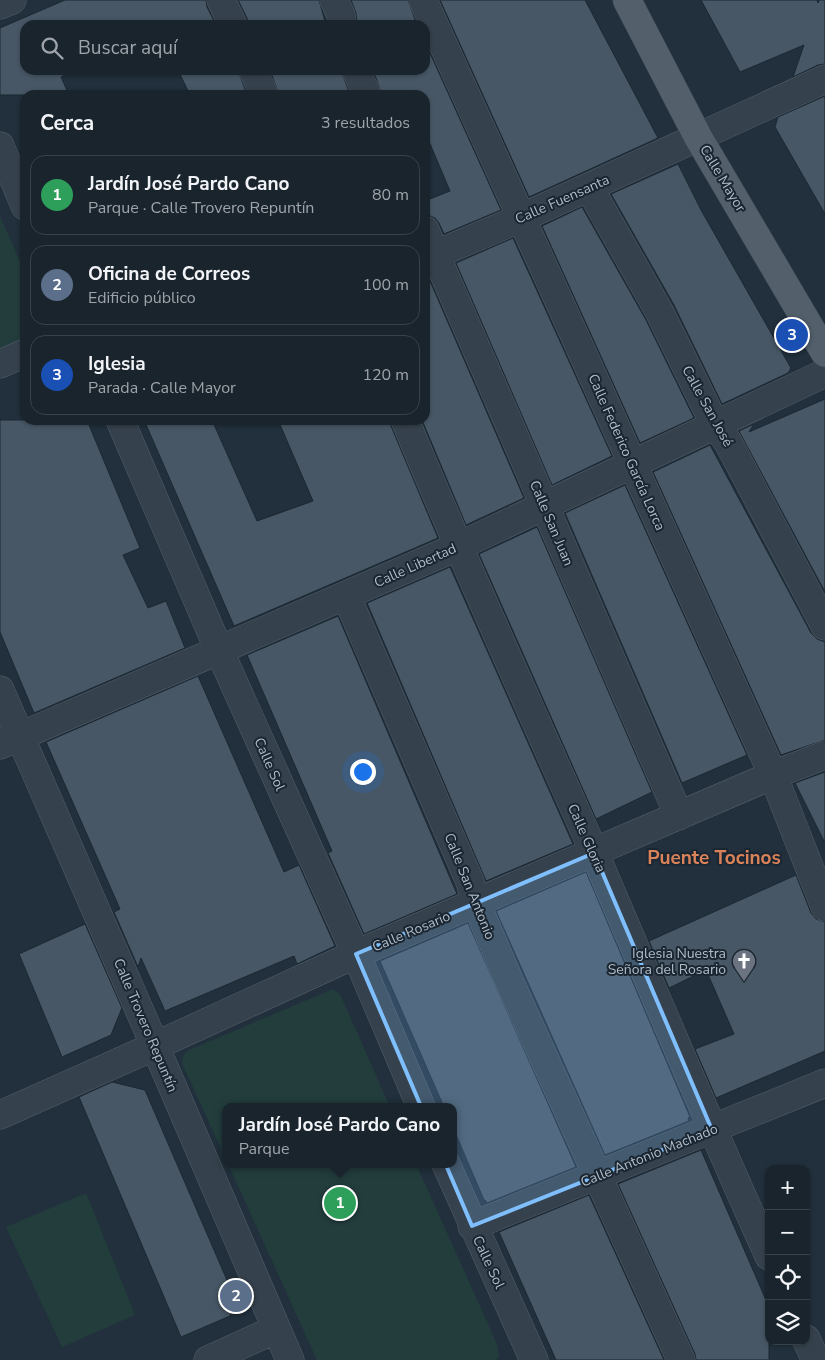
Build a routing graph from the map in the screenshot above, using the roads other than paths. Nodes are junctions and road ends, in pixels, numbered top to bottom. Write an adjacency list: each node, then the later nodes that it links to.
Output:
1 (12, 0): 6 (street)
2 (221, 0): 7 (street)
3 (334, 0): 8 (street)
4 (423, 0): 18 (street, Calle Federico García Lorca)
5 (627, 0): 14 (main road, Calle Mayor)
6 (0, 5)
7 (231, 20)
8 (341, 20)
9 (255, 75): 12 (street)
10 (358, 75): 13 (street)
11 (825, 79): 14 (street, Calle Fuensanta)
12 (262, 90)
13 (365, 90)
14 (698, 137): 16 (street, Calle Fuensanta); 20 (main road, Calle Mayor)
15 (0, 146): 17 (street)
16 (589, 187): 18 (street, Calle Fuensanta); 26 (street, Calle San José)
17 (20, 194)
18 (521, 218): 19 (street, Calle Fuensanta); 27 (street, Calle Federico García Lorca)
19 (430, 257): 28 (street, Calle San Juan)
20 (825, 353)
21 (20, 355): 22 (street)
22 (0, 364)
23 (825, 374): 26 (street, Calle Libertad)
24 (122, 425): 32 (street, Calle Sol)
25 (407, 425): 29 (street, Calle Gloria)
26 (715, 425): 27 (street, Calle Libertad); 31 (street, Calle San José)
27 (632, 464): 28 (street, Calle Libertad); 36 (street, Calle Federico García Lorca)
28 (544, 506): 29 (street, Calle Libertad); 37 (street, Calle San Juan)
29 (457, 547): 30 (street, Calle Libertad); 38 (street, Calle Gloria)
30 (346, 595): 32 (street, Calle Libertad); 39 (street, Calle San Antonio)
31 (825, 626)
32 (219, 650): 34 (street, Calle Libertad); 41 (street, Calle Sol)
33 (0, 690): 34 (street, Calle Trovero Repuntín)
34 (10, 741): 42 (street, Calle Trovero Repuntín)
35 (825, 755): 36 (street, Calle Rosario)
36 (773, 776): 37 (street, Calle Rosario); 40 (street, Calle Federico García Lorca)
37 (679, 816): 38 (street, Calle Rosario)
38 (594, 853): 39 (street, Calle Rosario); 46 (street, Calle Gloria)
39 (476, 903): 41 (street, Calle Rosario); 48 (street, Calle San Antonio)
40 (825, 907)
41 (356, 954): 42 (street, Calle Rosario); 44 (street, Calle Sol)
42 (155, 1046): 45 (street, Calle Rosario); 51 (street, Calle Trovero Repuntín)
43 (825, 1084): 46 (street, Calle Antonio Machado)
44 (419, 1103)
45 (0, 1115)
46 (712, 1130): 48 (street, Calle Antonio Machado); 50 (street, Calle Gloria)
47 (448, 1168): 49 (street, Calle Sol)
48 (598, 1176): 49 (street, Calle Antonio Machado); 56 (street, Calle San Antonio)
49 (472, 1226): 55 (street, Calle Sol)
50 (769, 1255)
51 (276, 1329): 53 (street); 54 (street, Calle Trovero Repuntín)
52 (809, 1345): 57 (street)
53 (208, 1360)
54 (290, 1360)
55 (534, 1360)
56 (680, 1360)
57 (816, 1360)

